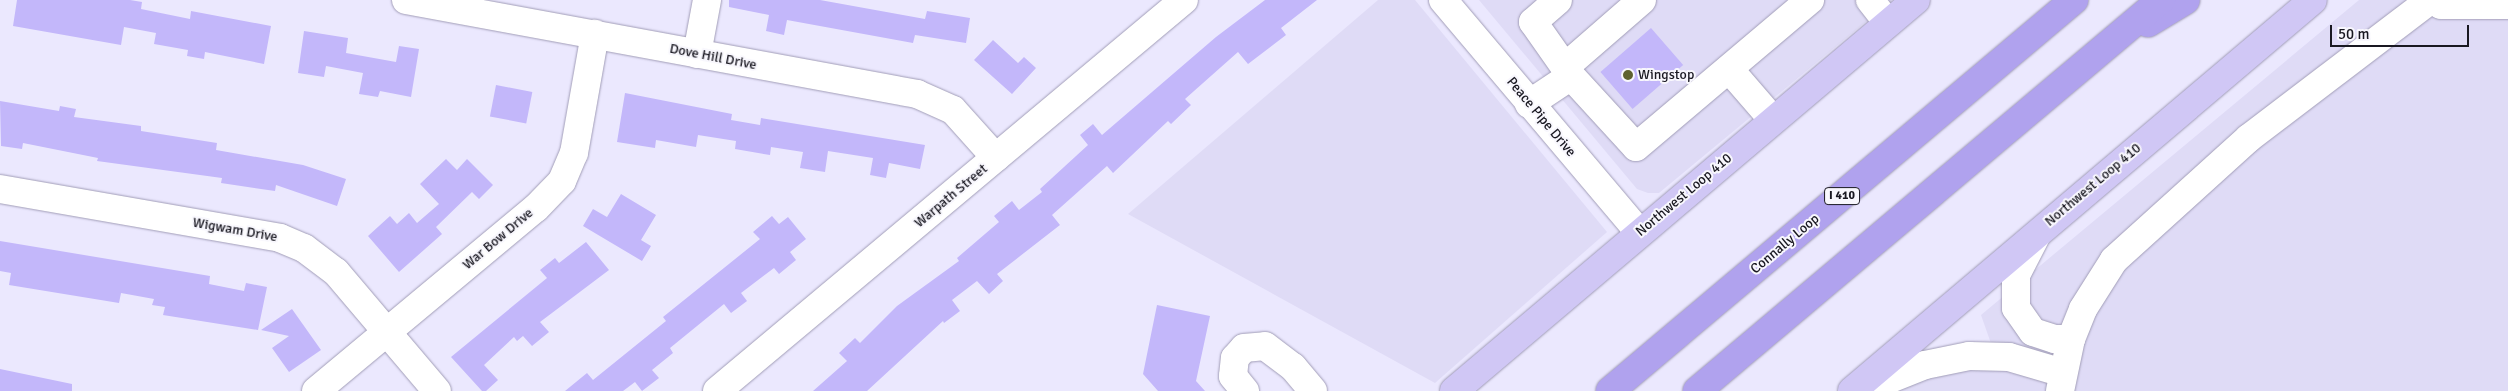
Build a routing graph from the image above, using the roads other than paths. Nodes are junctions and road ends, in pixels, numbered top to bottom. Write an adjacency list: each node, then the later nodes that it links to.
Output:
1 (406, 0): 18 (street, Dove Hill Drive)
2 (707, 0): 19 (street)
3 (1184, 0): 25 (street, Warpath Street)
4 (1443, 0): 23 (street, Peace Pipe Drive)
5 (1558, 0): 22 (street)
6 (1642, 0): 22 (street)
7 (1870, 0): 17 (street)
8 (1916, 0): 17 (main road, Northwest Loop 410)
9 (2074, 0): 38 (highway, Connally Loop / I 410)
10 (2160, 0): 20 (highway)
11 (2186, 0): 20 (highway)
12 (2312, 0): 27 (main road, Northwest Loop 410)
13 (2430, 0): 30 (street)
14 (2437, 0): 16 (street)
15 (1805, 1): 21 (street)
16 (2508, 6)
17 (1888, 23): 24 (main road, Northwest Loop 410)
18 (595, 34): 19 (street, Dove Hill Drive); 29 (street, War Bow Drive)
19 (697, 54): 25 (street, Dove Hill Drive)
20 (2094, 56): 39 (highway)
21 (1729, 69): 22 (street); 24 (street)
22 (1568, 72): 23 (street)
23 (1529, 104): 28 (street, Peace Pipe Drive)
24 (1773, 120): 28 (main road, Northwest Loop 410)
25 (996, 158): 34 (street, Warpath Street)
26 (0, 189): 29 (street, Wigwam Drive)
27 (2039, 231): 30 (street); 40 (main road, Northwest Loop 410)
28 (1640, 232): 37 (main road, Northwest Loop 410)
29 (387, 331): 32 (street, War Bow Drive); 33 (street, Wigwam Drive)
30 (2071, 339): 31 (street)
31 (2062, 382): 41 (street)
32 (316, 391)
33 (437, 391)
34 (717, 391)
35 (1245, 391): 36 (street)
36 (1313, 391)
37 (1454, 391)
38 (1610, 391)
39 (1697, 391)
40 (1852, 391)
41 (1860, 391)

